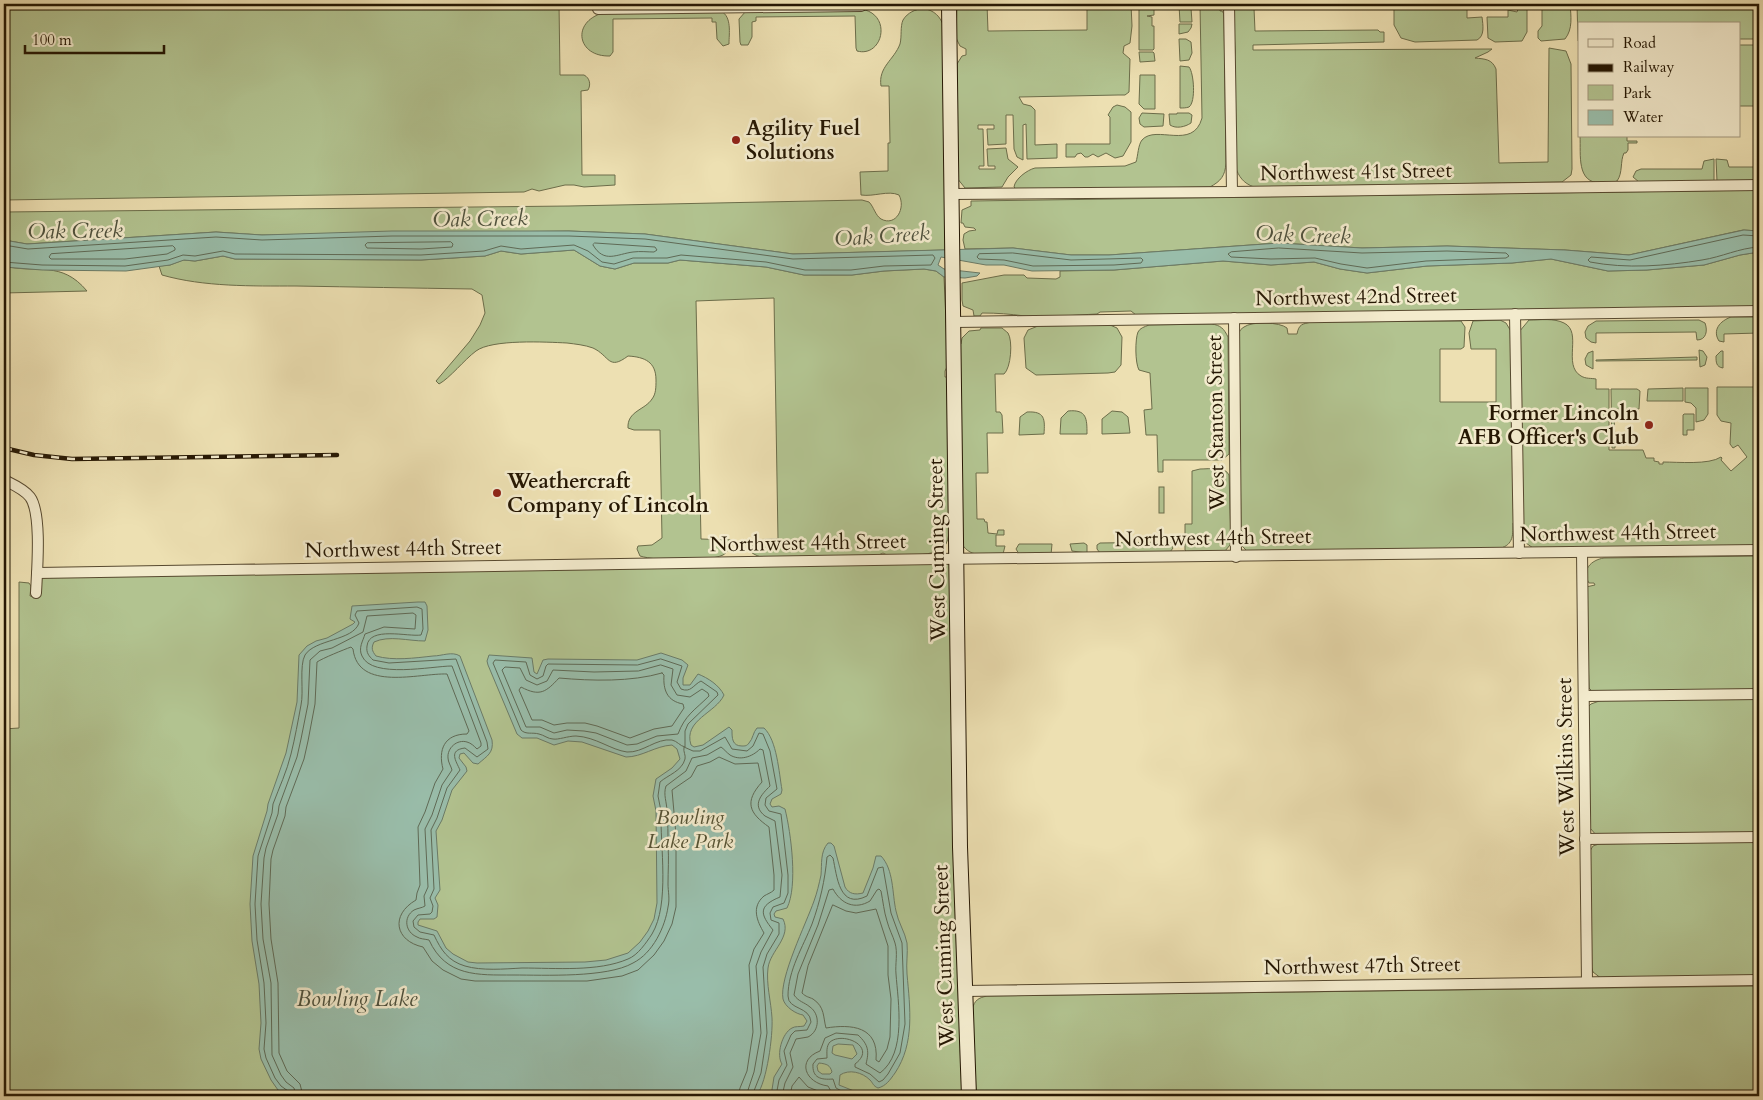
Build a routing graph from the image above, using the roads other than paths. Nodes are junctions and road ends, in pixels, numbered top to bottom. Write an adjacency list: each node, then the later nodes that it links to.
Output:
1 (865, 4): 4 (street)
2 (949, 4): 7 (street, West Cuming Street)
3 (1229, 4): 6 (street)
4 (598, 6)
5 (1759, 185): 6 (street, Northwest 41st Street)
6 (1232, 192): 7 (street, Northwest 41st Street)
7 (952, 194): 11 (street, West Cuming Street)
8 (1759, 311): 9 (street, Northwest 42nd Street)
9 (1515, 314): 10 (street, Northwest 42nd Street); 15 (street)
10 (1234, 318): 11 (street, Northwest 42nd Street); 16 (street, West Stanton Street)
11 (954, 322): 17 (street, West Cuming Street)
12 (4, 480): 18 (street)
13 (1759, 550): 14 (street, Northwest 44th Street)
14 (1582, 552): 15 (street, Northwest 44th Street); 21 (street, West Wilkins Street)
15 (1520, 553): 16 (street, Northwest 44th Street)
16 (1236, 557): 17 (street, Northwest 44th Street)
17 (957, 560): 18 (street, Northwest 44th Street); 26 (street, West Cuming Street)
18 (37, 573): 19 (street)
19 (36, 593)
20 (1759, 694): 21 (street)
21 (1584, 696): 23 (street, West Wilkins Street)
22 (1759, 837): 23 (street)
23 (1585, 839): 25 (street, West Wilkins Street)
24 (1759, 980): 25 (street, Northwest 47th Street)
25 (1588, 982): 26 (street, Northwest 47th Street)
26 (965, 991): 27 (street, West Cuming Street)
27 (969, 1096)

